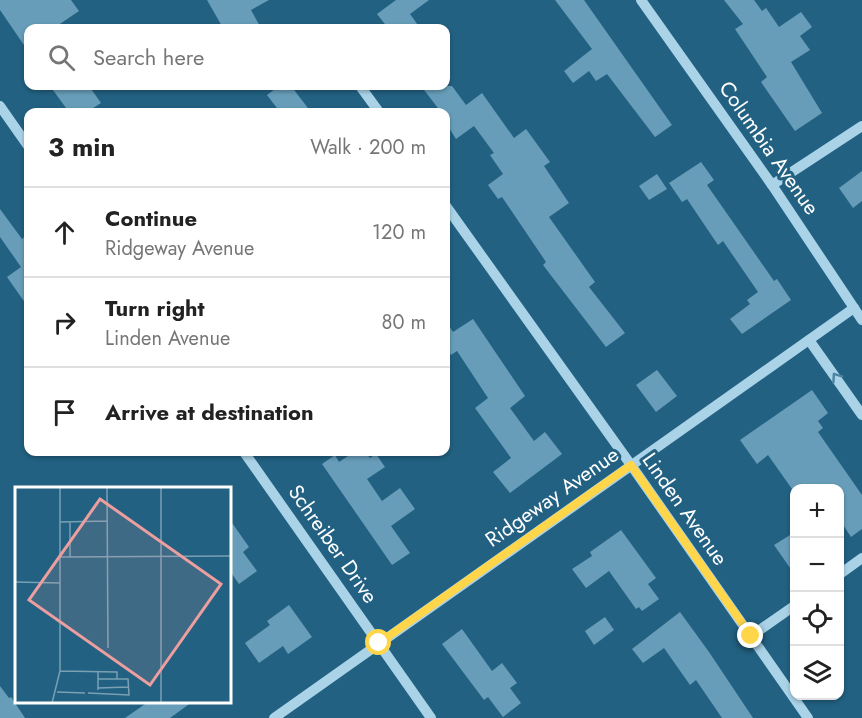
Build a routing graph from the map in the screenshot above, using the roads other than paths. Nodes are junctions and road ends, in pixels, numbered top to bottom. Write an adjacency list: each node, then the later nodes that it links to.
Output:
1 (641, 0): 7 (street, Columbia Avenue)
2 (363, 90): 4 (street)
3 (0, 106): 6 (street)
4 (376, 108)
5 (862, 126): 7 (street)
6 (24, 140)
7 (772, 185): 9 (street, Columbia Avenue)
8 (450, 212): 14 (street, Linden Avenue)
9 (854, 308): 10 (street, Columbia Avenue); 11 (street, Ridgeway Avenue)
10 (862, 320)
11 (809, 340): 12 (street, one-way to 11); 14 (street, Ridgeway Avenue)
12 (862, 415)
13 (247, 456): 19 (street, Schreiber Drive)
14 (631, 465): 18 (street, Linden Avenue); 19 (street, Ridgeway Avenue)
15 (862, 558): 16 (street)
16 (844, 571)
17 (790, 609): 18 (street)
18 (751, 636): 22 (street, Linden Avenue)
19 (379, 643): 20 (street, Ridgeway Avenue); 21 (street, Schreiber Drive)
20 (273, 718)
21 (432, 718)
22 (808, 718)

